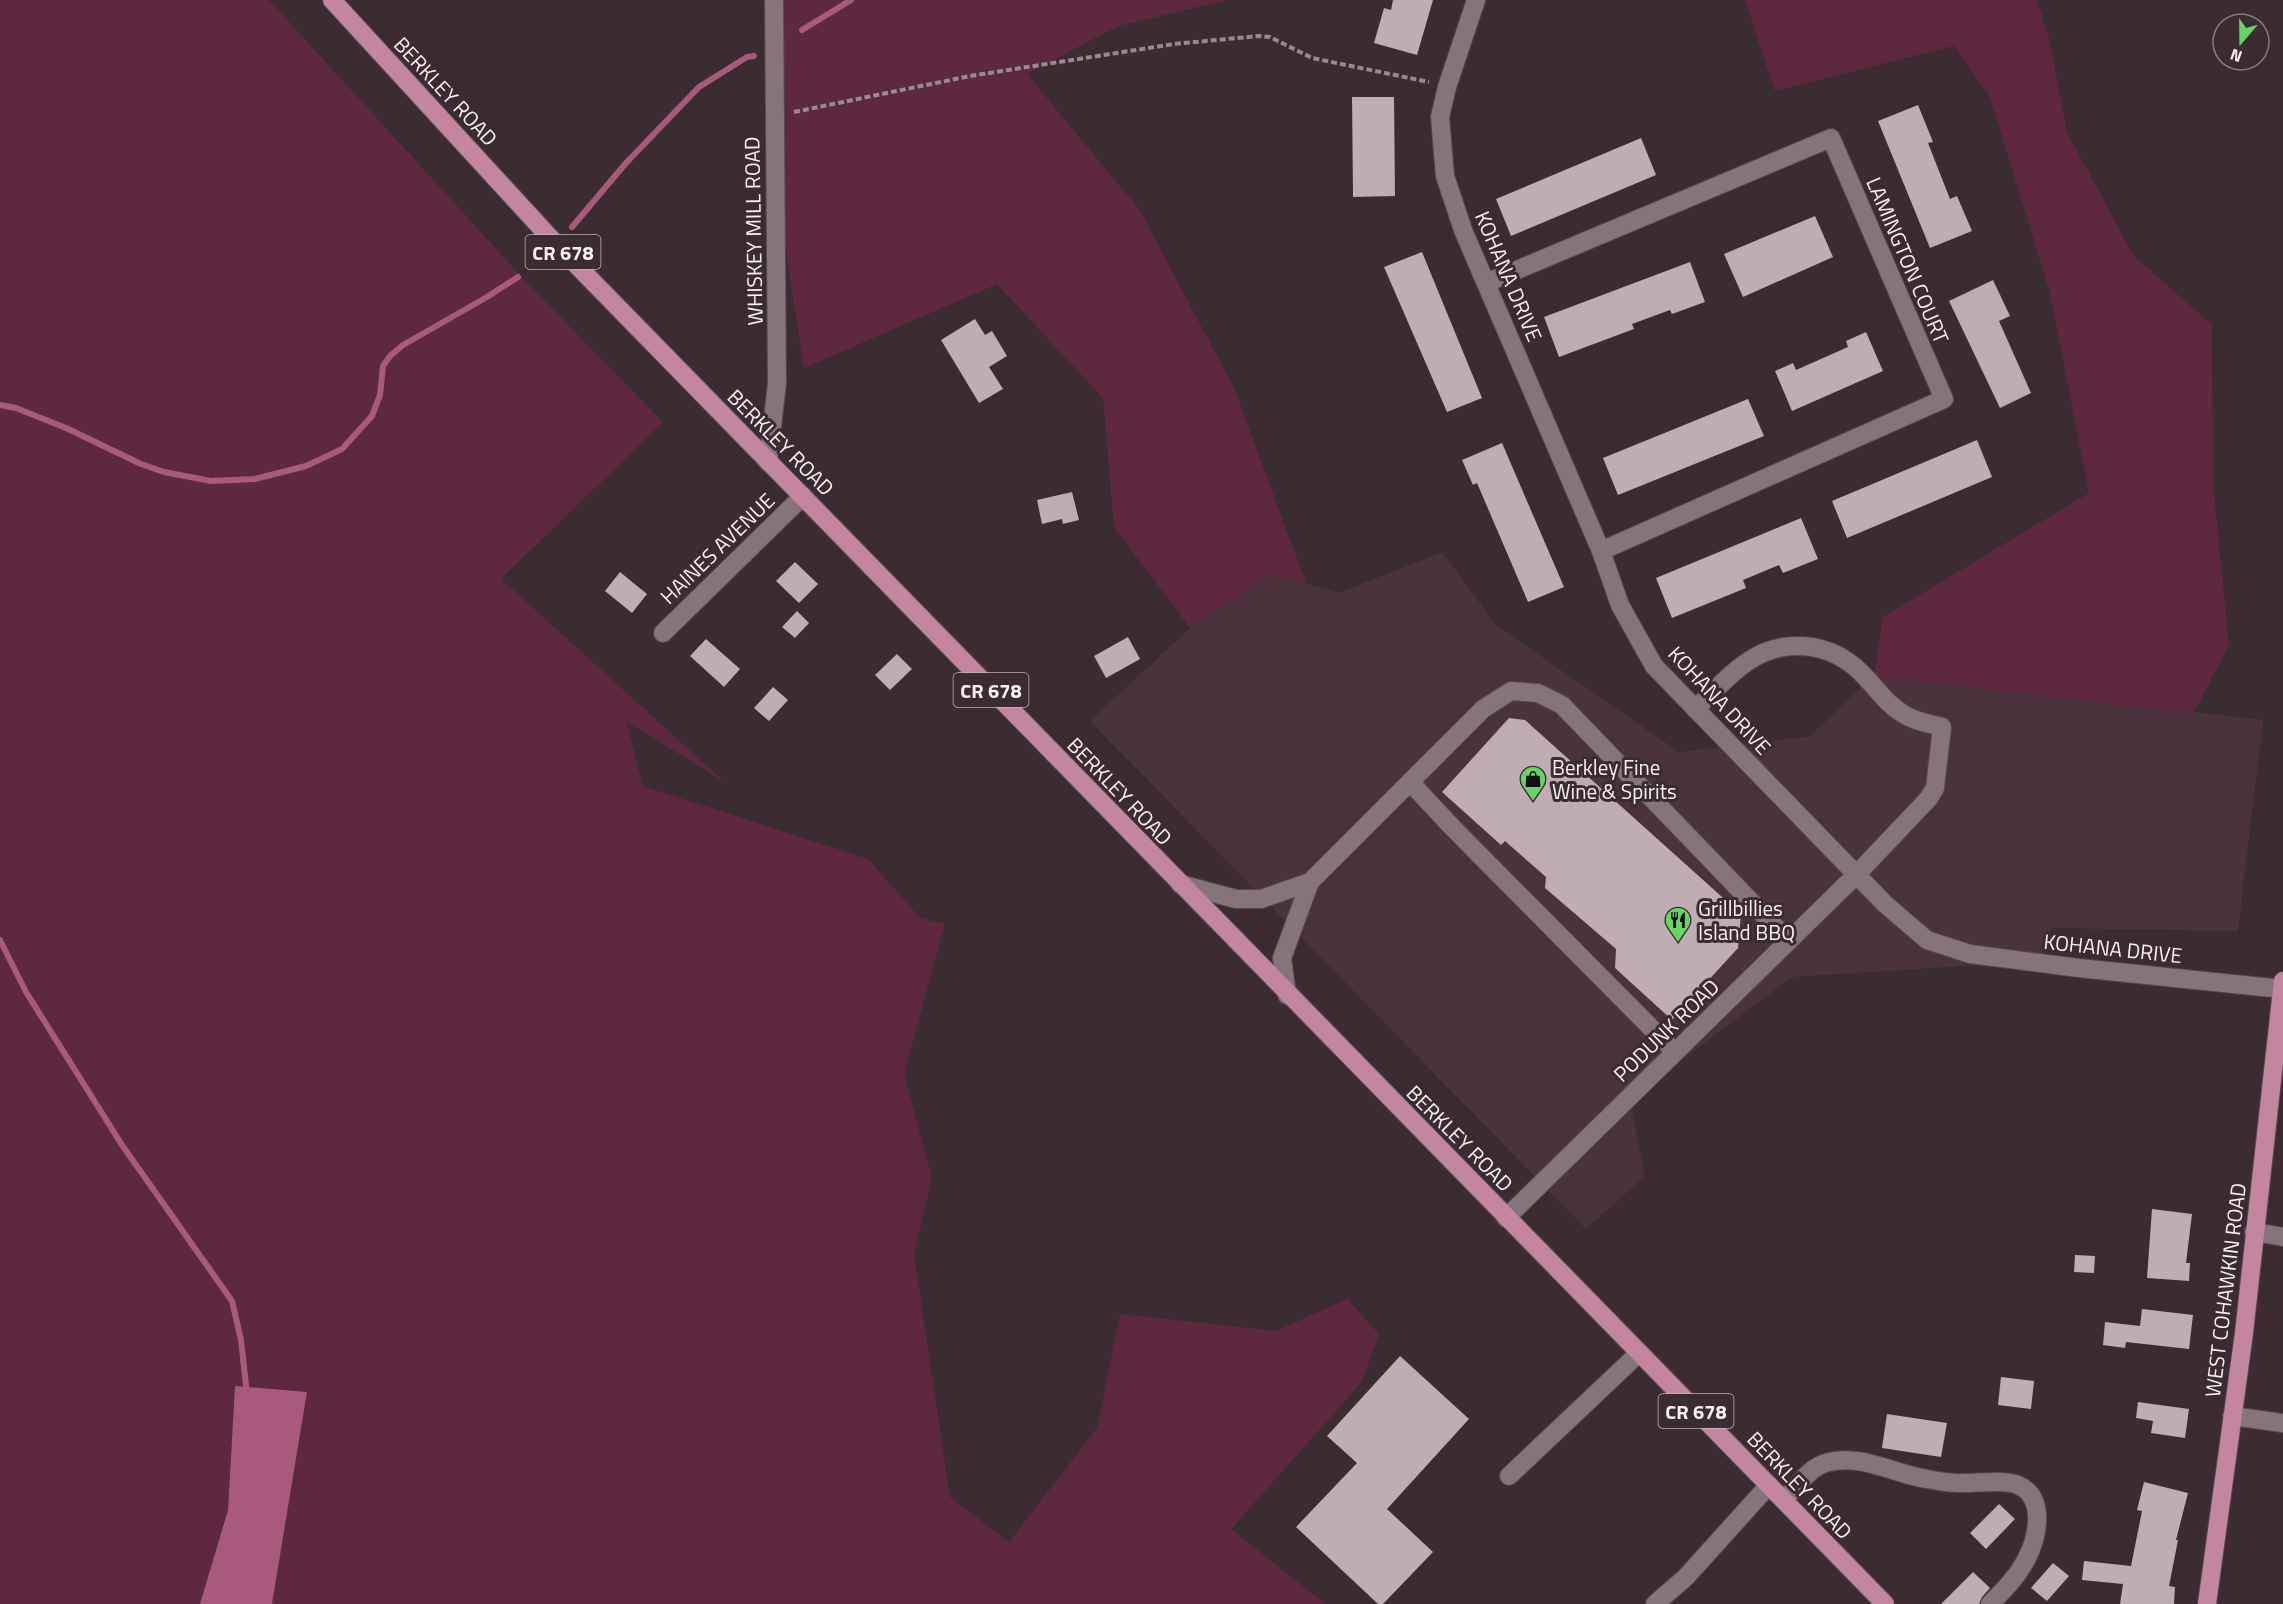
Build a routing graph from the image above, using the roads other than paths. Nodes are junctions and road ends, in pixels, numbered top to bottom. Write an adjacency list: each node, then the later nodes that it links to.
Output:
1 (332, 0): 5 (main road, BERKLEY ROAD / CR 678)
2 (774, 0): 5 (street, WHISKEY MILL ROAD)
3 (1476, 0): 4 (street, KOHANA DRIVE)
4 (1486, 283): 7 (street, KOHANA DRIVE); 7 (street, LAMINGTON COURT)
5 (768, 462): 6 (main road, BERKLEY ROAD / CR 678)
6 (803, 496): 8 (street, HAINES AVENUE); 13 (main road, BERKLEY ROAD / CR 678)
7 (1601, 551): 9 (street, KOHANA DRIVE)
8 (663, 633)
9 (1695, 709): 11 (street, KOHANA DRIVE); 11 (street, PODUNK ROAD)
10 (1411, 783): 12 (street); 14 (street); 17 (street)
11 (1857, 874): 14 (street, PODUNK ROAD); 15 (street, KOHANA DRIVE)
12 (1310, 882): 13 (street); 16 (street)
13 (1180, 884): 16 (main road, BERKLEY ROAD / CR 678)
14 (1789, 941): 17 (street, PODUNK ROAD)
15 (2283, 985): 19 (main road, WEST COHAWKIN ROAD)
16 (1287, 995): 18 (main road, BERKLEY ROAD / CR 678)
17 (1675, 1052): 18 (street, PODUNK ROAD)
18 (1506, 1218): 21 (main road, BERKLEY ROAD / CR 678)
19 (2254, 1232): 20 (street); 22 (main road, WEST COHAWKIN ROAD)
20 (2283, 1237)
21 (1639, 1353): 24 (street); 25 (main road, BERKLEY ROAD / CR 678)
22 (2232, 1416): 23 (street); 30 (main road, WEST COHAWKIN ROAD)
23 (2283, 1422)
24 (1509, 1476)
25 (1769, 1485): 26 (main road, BERKLEY ROAD / CR 678); 27 (street)
26 (1784, 1500): 28 (main road, BERKLEY ROAD / CR 678); 29 (street)
27 (1655, 1604)
28 (1885, 1604)
29 (1990, 1604)
30 (2207, 1604)

